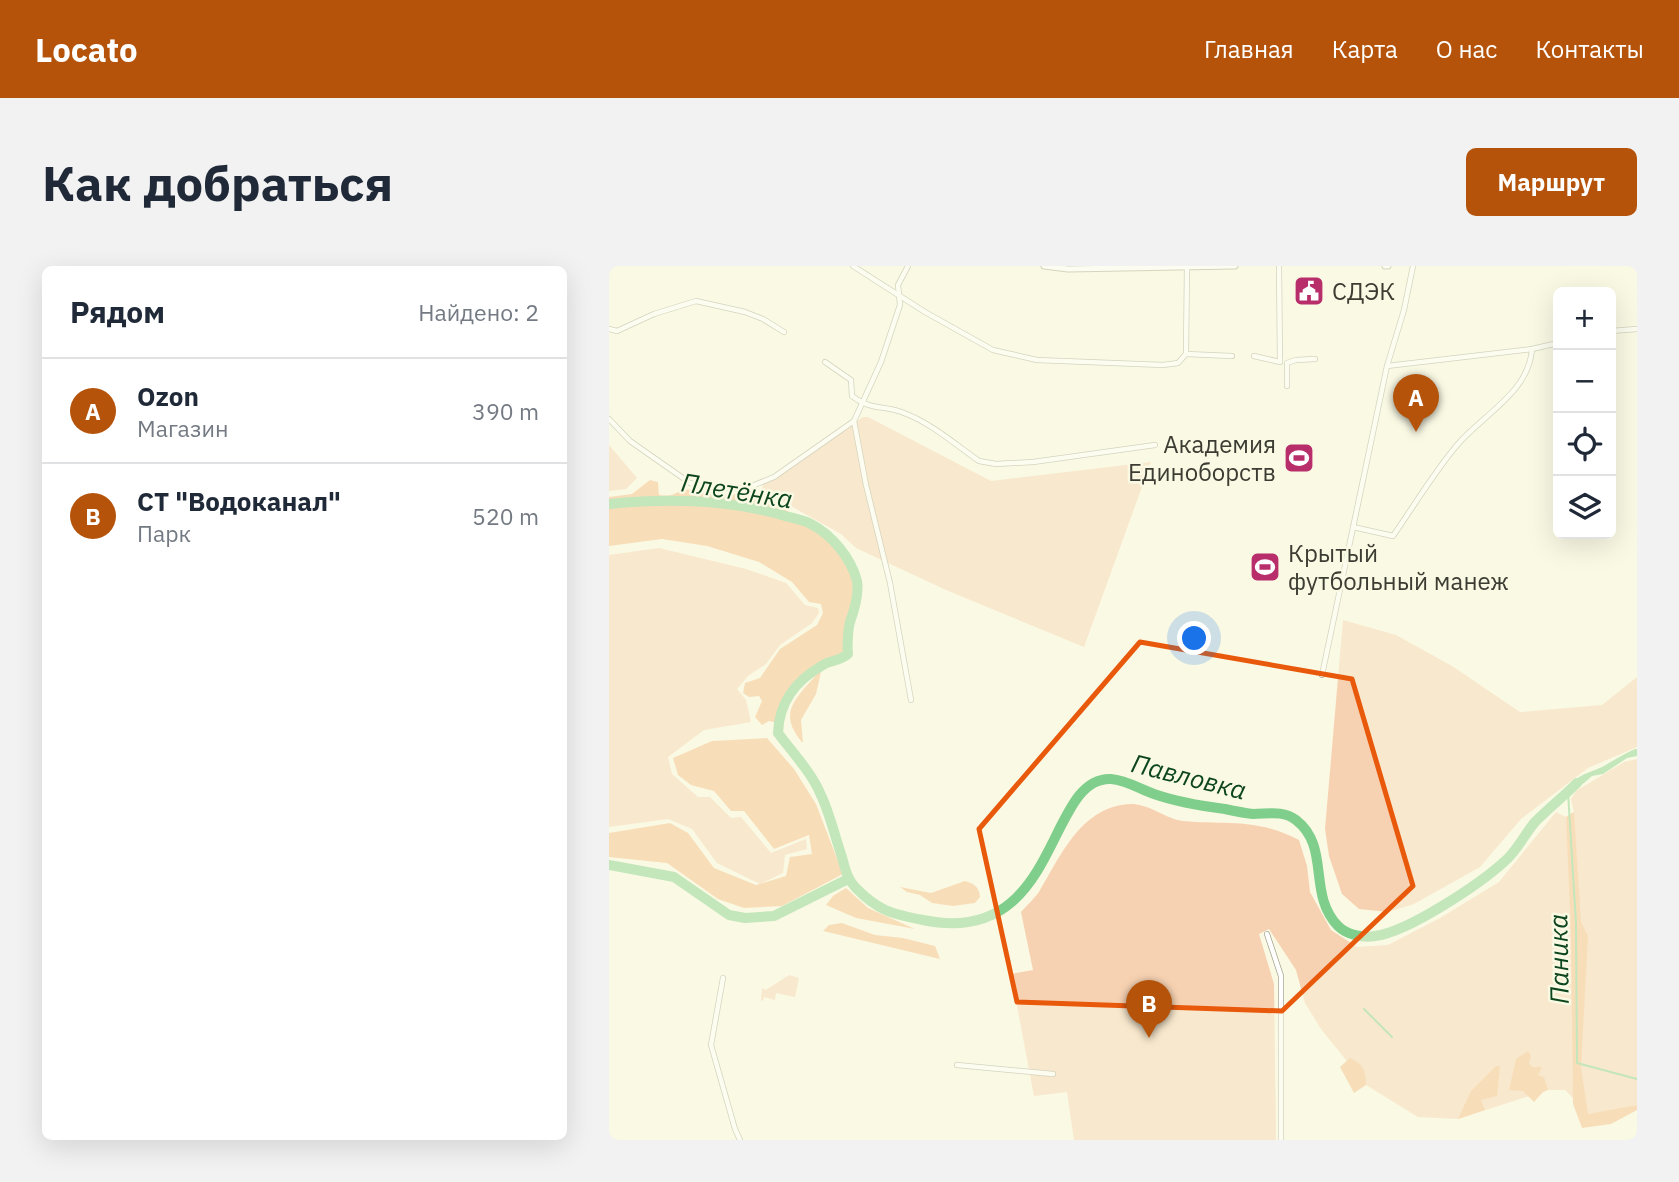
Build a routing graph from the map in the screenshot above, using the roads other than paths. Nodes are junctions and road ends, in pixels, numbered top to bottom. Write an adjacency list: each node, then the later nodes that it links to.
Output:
1 (853, 266): 9 (street)
2 (908, 266): 9 (street)
3 (1044, 266): 4 (street)
4 (1168, 266): 8 (street)
5 (1235, 266): 8 (street)
6 (1279, 266): 21 (street)
7 (1413, 266): 23 (street)
8 (1187, 267): 16 (street)
9 (898, 295): 16 (street); 25 (street)
10 (609, 329): 13 (street)
11 (1637, 329): 12 (street)
12 (1616, 331)
13 (784, 332)
14 (1553, 344): 15 (street)
15 (1532, 349): 23 (street); 29 (street)
16 (1187, 354): 17 (street)
17 (1232, 356)
18 (1254, 356): 21 (street)
19 (1315, 359): 22 (street)
20 (825, 362): 25 (street)
21 (1280, 362): 22 (street)
22 (1287, 363): 24 (street)
23 (1387, 366): 29 (street)
24 (1287, 386)
25 (863, 403): 27 (street); 28 (street)
26 (609, 419): 27 (street)
27 (855, 421): 31 (street)
28 (1155, 445)
29 (1353, 527): 30 (street)
30 (1322, 675)
31 (911, 700)
32 (1267, 934): 37 (street)
33 (723, 978): 36 (street)
34 (957, 1065): 35 (street)
35 (1053, 1074)
36 (740, 1140)
37 (1281, 1140)

